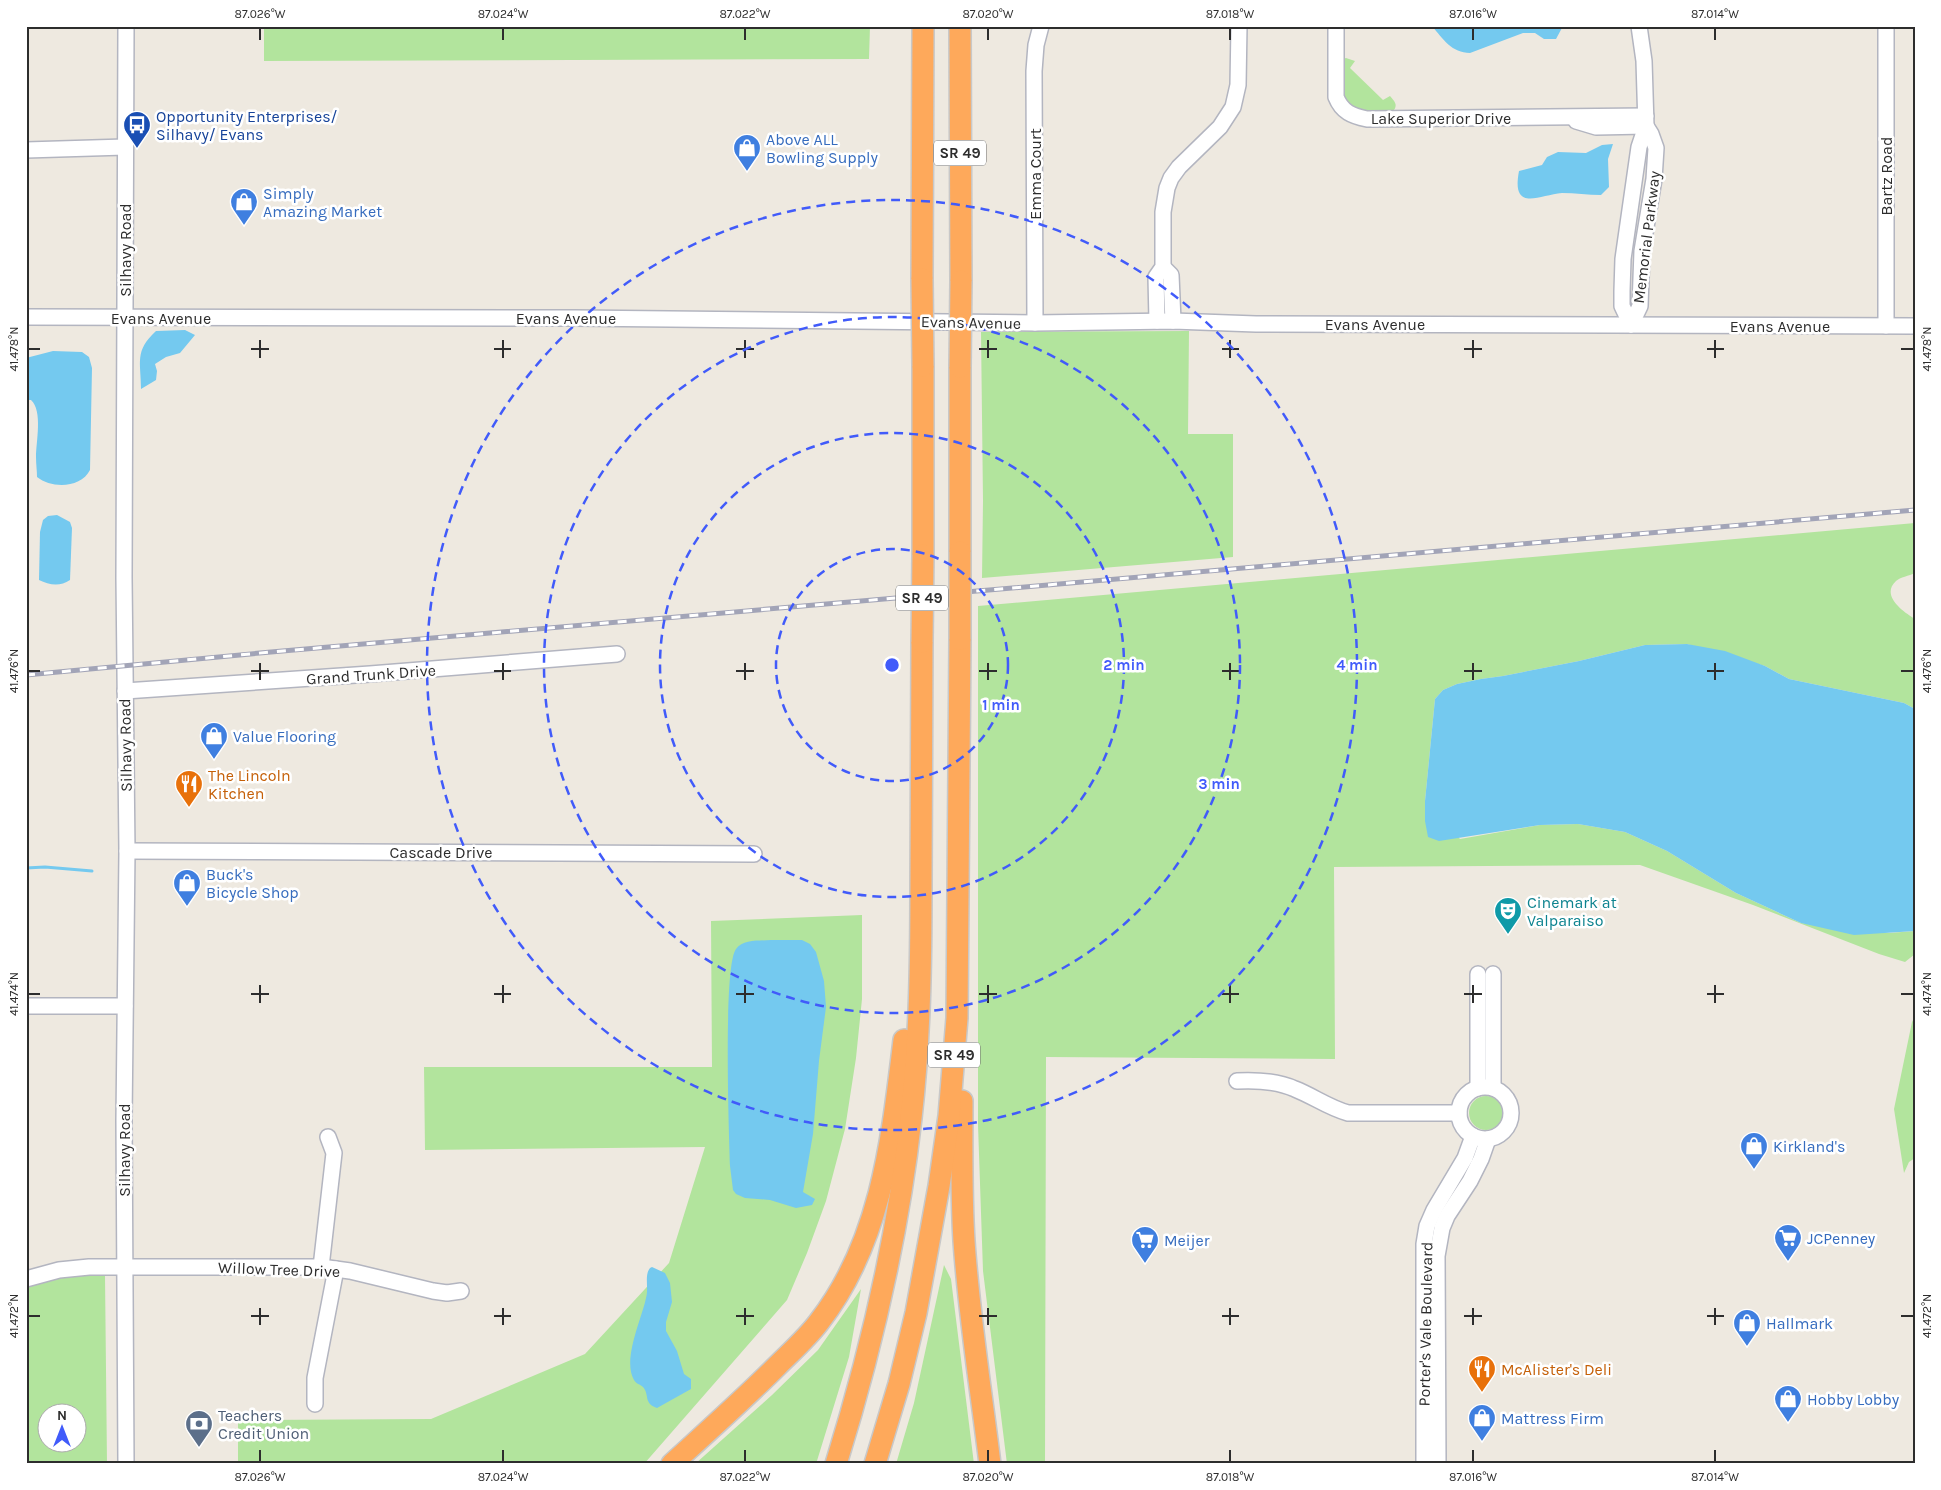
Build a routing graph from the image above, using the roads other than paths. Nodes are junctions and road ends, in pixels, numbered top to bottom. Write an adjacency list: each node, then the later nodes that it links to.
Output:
1 (126, 26): 10 (street, Silhavy Road)
2 (923, 26): 25 (highway, SR 49, bridge)
3 (960, 26): 29 (highway, SR 49, bridge)
4 (1041, 26): 17 (street, Emma Court)
5 (1239, 26): 12 (street)
6 (1336, 26): 9 (street, Lake Superior Drive)
7 (1640, 26): 9 (street, Memorial Parkway)
8 (1886, 26): 19 (street, Bartz Road)
9 (1646, 121): 18 (street, Memorial Parkway)
10 (125, 147): 11 (street); 14 (street, Silhavy Road)
11 (26, 150)
12 (1164, 267): 15 (street); 16 (street)
13 (26, 317): 14 (street, Evans Avenue)
14 (126, 318): 17 (street, Evans Avenue); 22 (street, Silhavy Road)
15 (1157, 321): 16 (street, Evans Avenue); 17 (street, Evans Avenue)
16 (1173, 321): 18 (street, Evans Avenue)
17 (1035, 323)
18 (1631, 325): 19 (street, Evans Avenue)
19 (1886, 326): 20 (street, Evans Avenue)
20 (1915, 326)
21 (617, 654): 22 (street, Grand Trunk Drive)
22 (125, 691): 23 (street, Silhavy Road)
23 (127, 850): 24 (street, Cascade Drive); 28 (street, Silhavy Road)
24 (754, 854)
25 (921, 886): 42 (highway); 43 (highway, SR 49)
26 (1485, 974): 31 (street)
27 (26, 1006): 28 (street)
28 (125, 1006): 36 (street, Silhavy Road)
29 (957, 1018): 44 (highway, SR 49); 45 (highway)
30 (1237, 1081): 32 (street)
31 (1486, 1088): 32 (street); 35 (street)
32 (1459, 1113): 33 (street)
33 (1473, 1136): 35 (street); 46 (street, Porter's Vale Boulevard)
34 (328, 1137): 37 (street)
35 (1488, 1139): 47 (street, Porter's Vale Boulevard)
36 (125, 1266): 37 (street, Willow Tree Drive); 38 (street, Willow Tree Drive); 41 (street, Silhavy Road)
37 (329, 1268): 39 (street, Willow Tree Drive); 40 (street)
38 (26, 1279)
39 (461, 1291)
40 (315, 1404)
41 (126, 1464)
42 (672, 1464)
43 (836, 1464)
44 (875, 1464)
45 (990, 1464)
46 (1424, 1464)
47 (1438, 1464)

